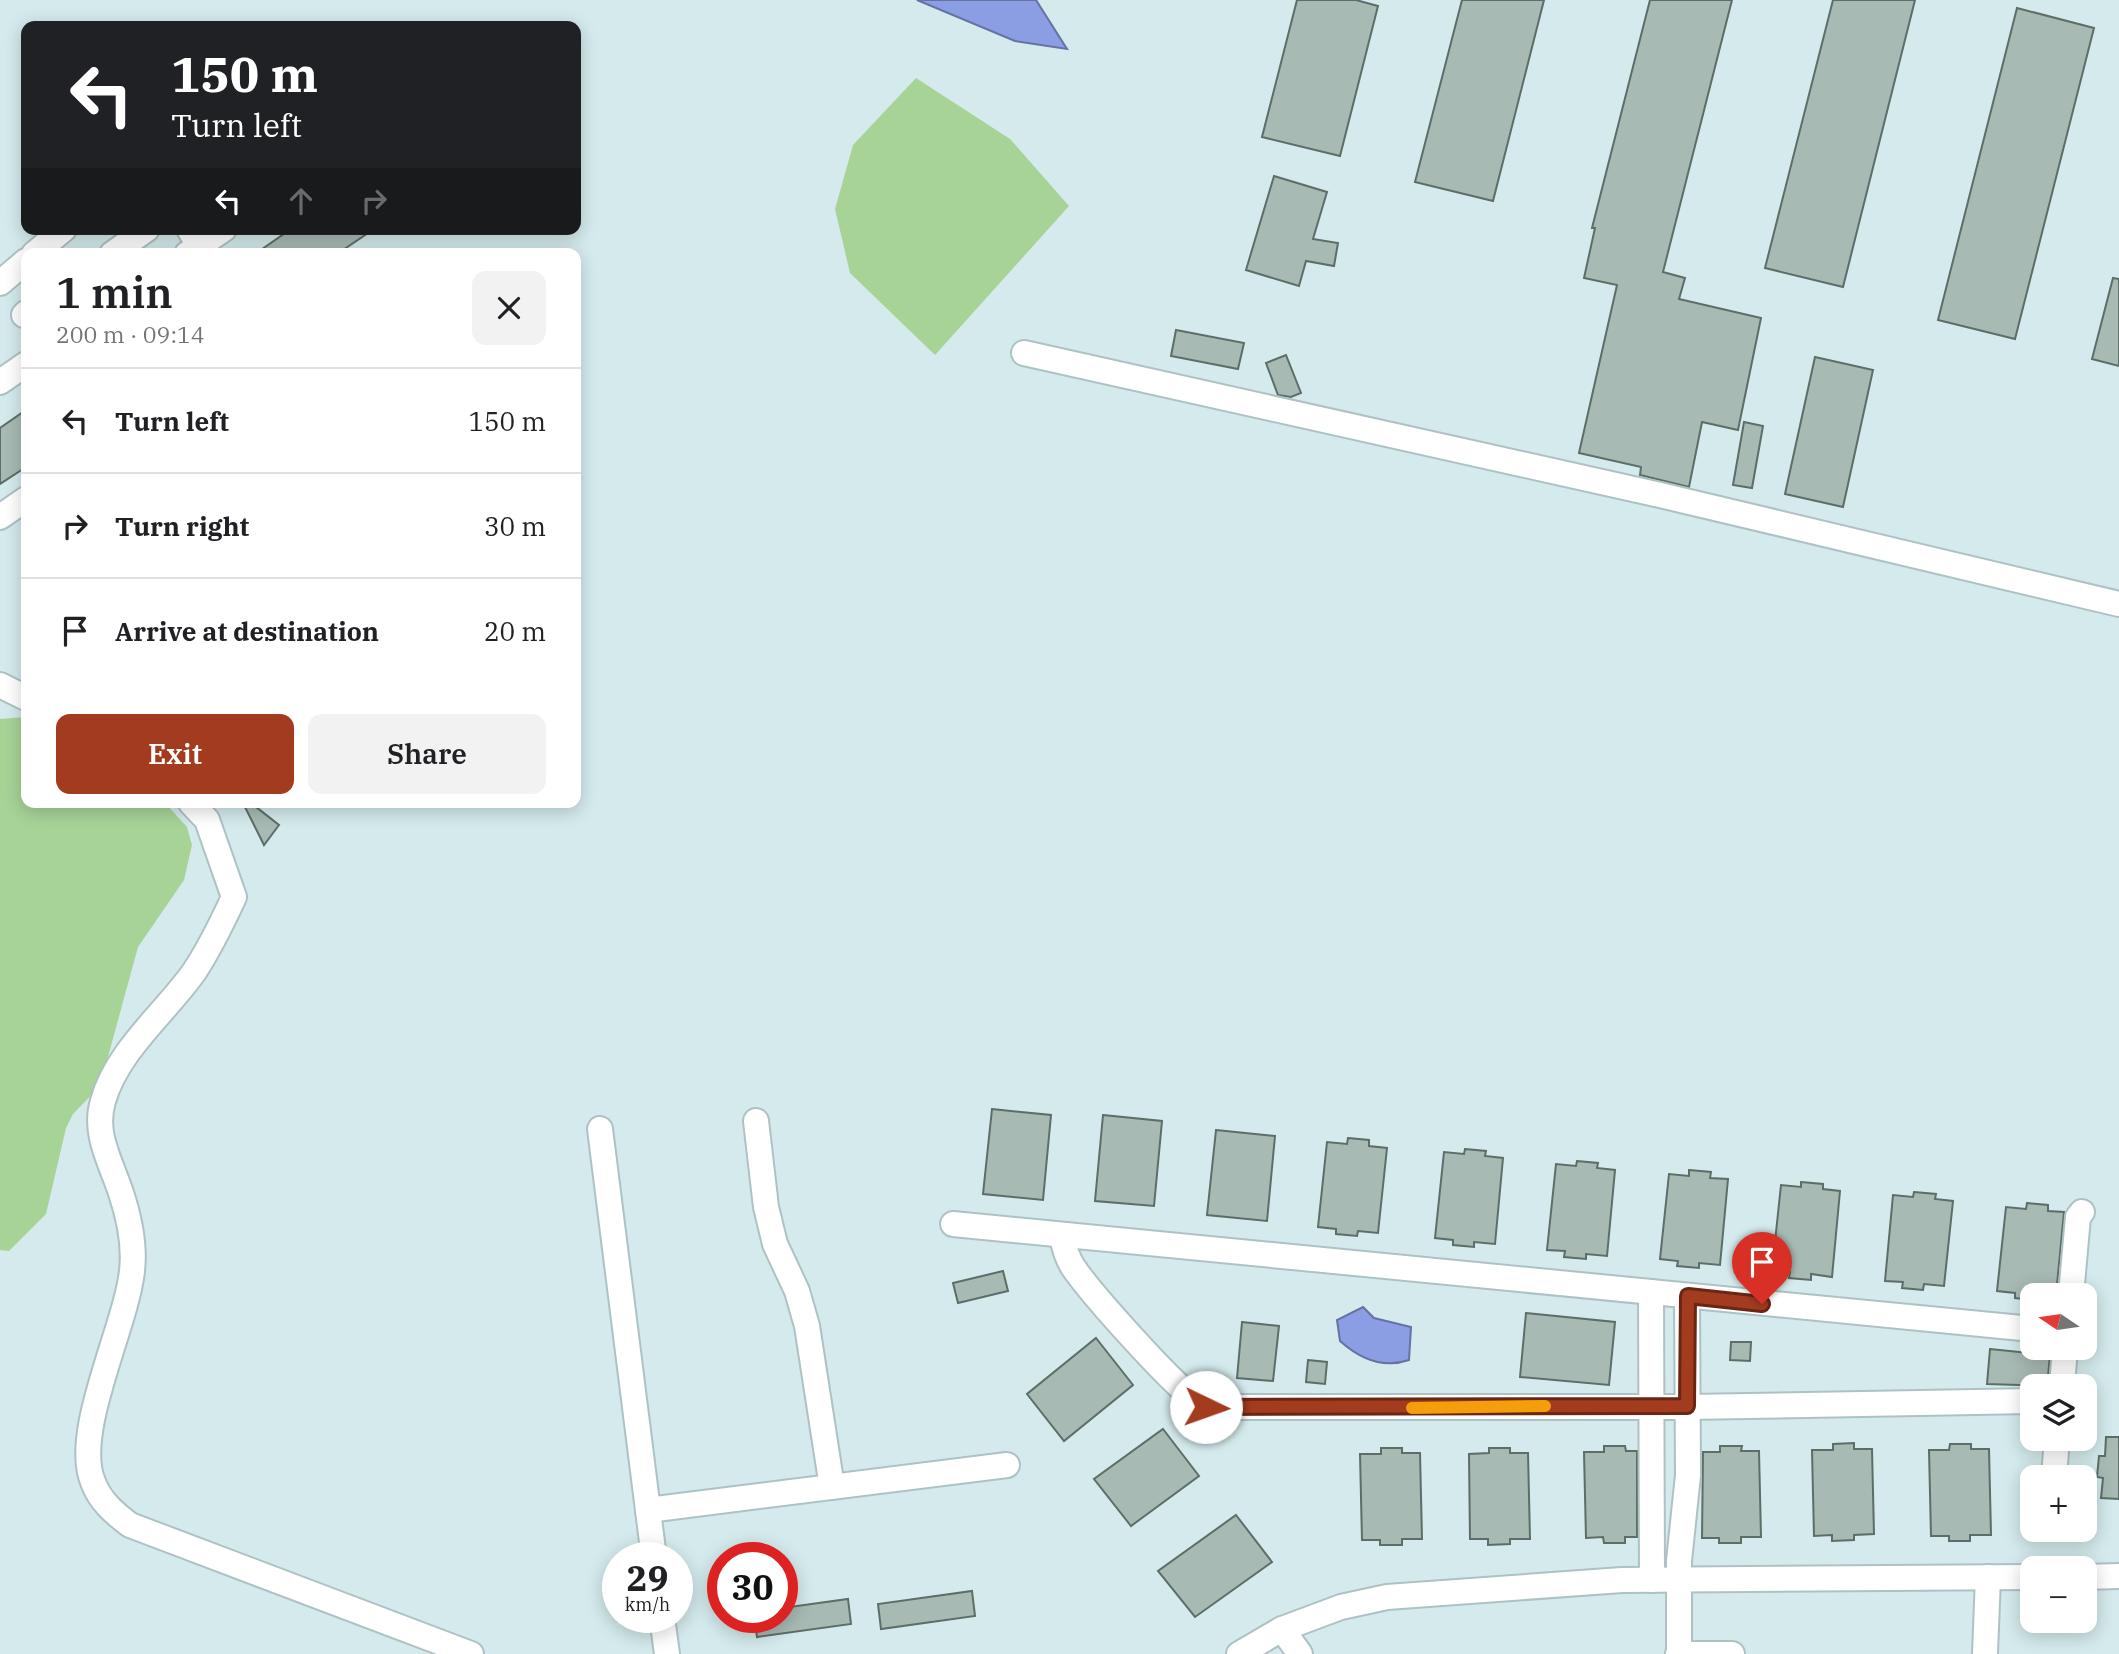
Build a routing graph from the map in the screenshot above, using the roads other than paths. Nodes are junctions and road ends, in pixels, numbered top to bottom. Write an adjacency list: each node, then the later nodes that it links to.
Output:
1 (57, 235): 5 (street)
2 (139, 235): 6 (street)
3 (210, 235): 4 (street)
4 (192, 243)
5 (41, 248)
6 (120, 248)
7 (21, 265): 8 (street)
8 (0, 283)
9 (1024, 353): 14 (street)
10 (21, 367): 11 (street)
11 (0, 382)
12 (21, 502): 13 (street)
13 (0, 517)
14 (2119, 604)
15 (0, 685): 16 (street)
16 (21, 696)
17 (196, 808): 42 (street)
18 (756, 1121): 31 (street)
19 (600, 1129): 32 (street)
20 (2082, 1212): 23 (street)
21 (953, 1224): 22 (street)
22 (1062, 1236): 24 (street); 28 (street)
23 (2072, 1283)
24 (1651, 1292): 25 (street); 28 (street)
25 (1688, 1296): 26 (street); 29 (street)
26 (2020, 1328)
27 (2020, 1401): 29 (street)
28 (1650, 1406): 29 (street); 39 (street)
29 (1687, 1406): 38 (street)
30 (1007, 1465): 31 (street)
31 (832, 1487): 32 (street)
32 (648, 1510): 33 (street)
33 (652, 1542)
34 (2119, 1576): 37 (street)
35 (1988, 1577): 36 (street); 38 (street); 48 (street)
36 (2020, 1577)
37 (2097, 1577)
38 (1679, 1579): 39 (street); 46 (street)
39 (1652, 1580): 40 (street)
40 (1282, 1629): 44 (street); 45 (street)
41 (664, 1633): 43 (street)
42 (471, 1654)
43 (667, 1654)
44 (1239, 1654)
45 (1300, 1654)
46 (1678, 1654): 47 (street)
47 (1732, 1654)
48 (1983, 1654): 49 (street)
49 (1992, 1654)

